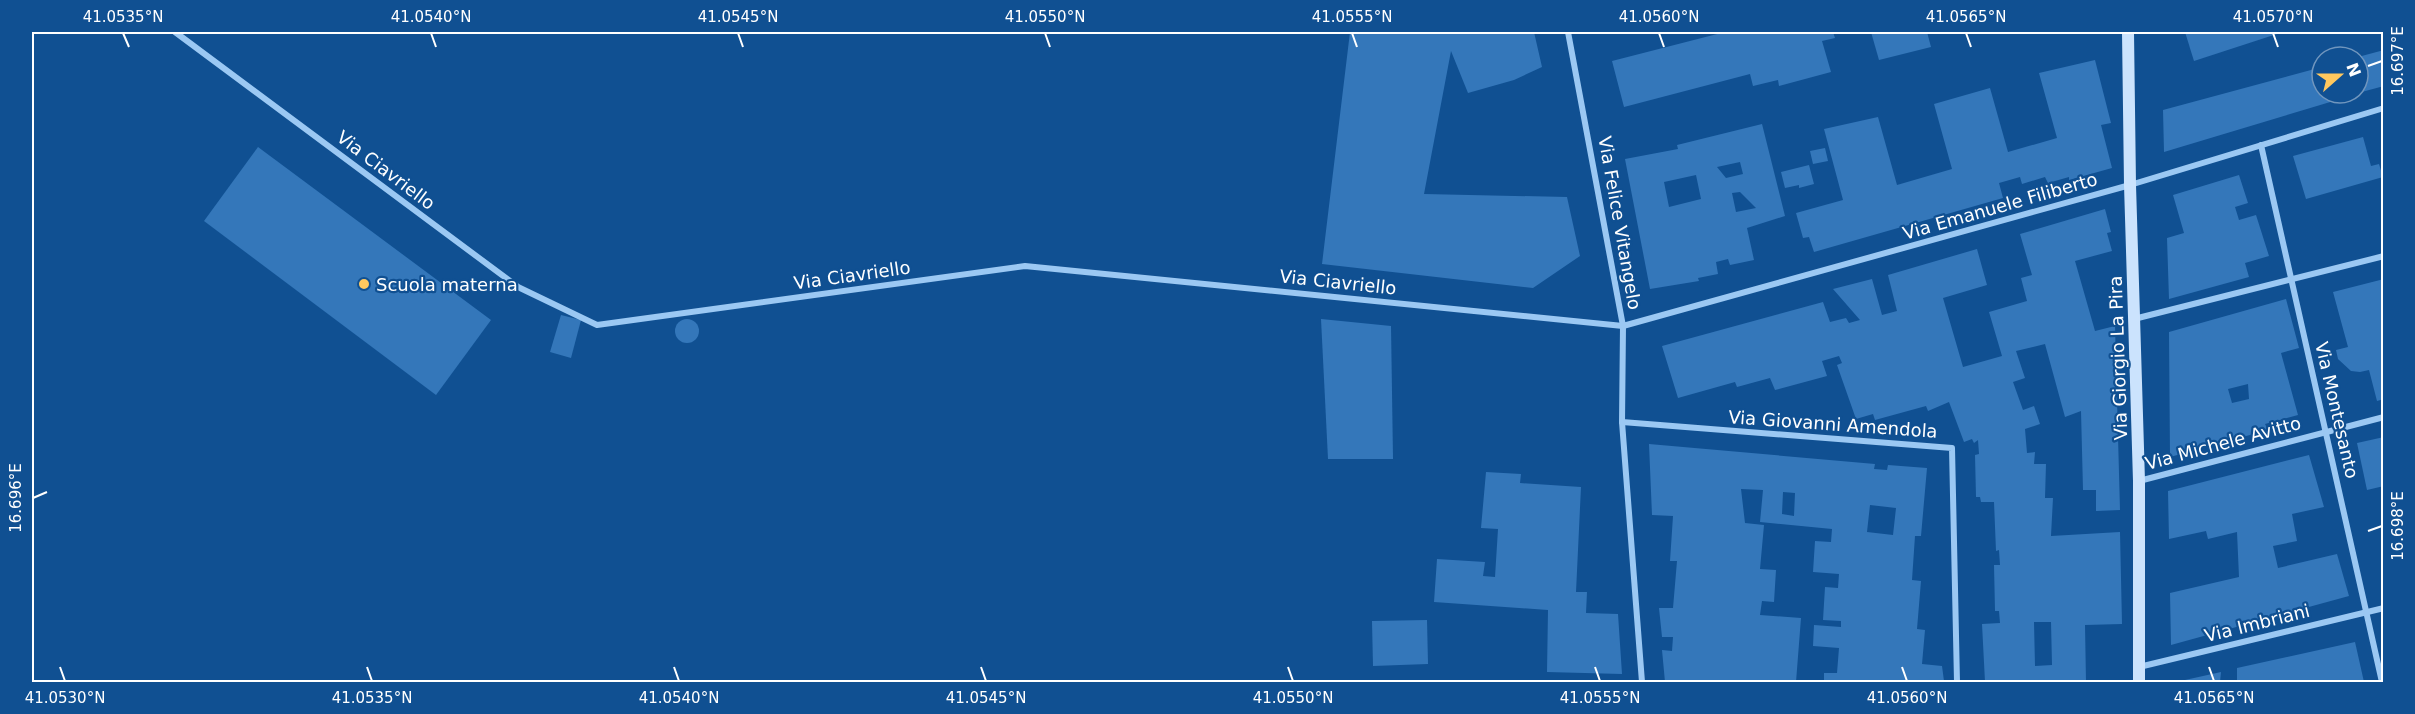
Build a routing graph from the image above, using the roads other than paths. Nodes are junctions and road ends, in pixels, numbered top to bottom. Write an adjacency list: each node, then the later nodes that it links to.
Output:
1 (175, 32): 10 (street, Via Ciavriello)
2 (1568, 32): 10 (street, Via Felice Vitangelo)
3 (2128, 32): 6 (street, Via Giorgio La Pira)
4 (2384, 108): 5 (street, Via Emanuele Filiberto)
5 (2261, 145): 6 (street, Via Emanuele Filiberto); 8 (street, Via Montesanto)
6 (2130, 185): 9 (street, Via Giorgio La Pira); 10 (street, Via Emanuele Filiberto)
7 (2384, 256): 8 (street)
8 (2292, 279): 9 (street); 13 (street, Via Montesanto)
9 (2134, 319): 14 (street, Via Giorgio La Pira)
10 (1623, 326): 12 (street, Via Felice Vitangelo)
11 (2384, 417): 13 (street, Via Michele Avitto)
12 (1622, 422): 18 (street); 19 (street, Via Giovanni Amendola)
13 (2326, 431): 14 (street, Via Michele Avitto); 16 (street, Via Montesanto)
14 (2139, 481): 17 (street, Via Giorgio La Pira)
15 (2384, 608): 16 (street, Via Imbriani)
16 (2367, 612): 17 (street, Via Imbriani); 21 (street, Via Montesanto)
17 (2139, 667): 20 (street, Via Giorgio La Pira)
18 (1642, 682)
19 (1957, 682)
20 (2139, 682)
21 (2382, 682)

